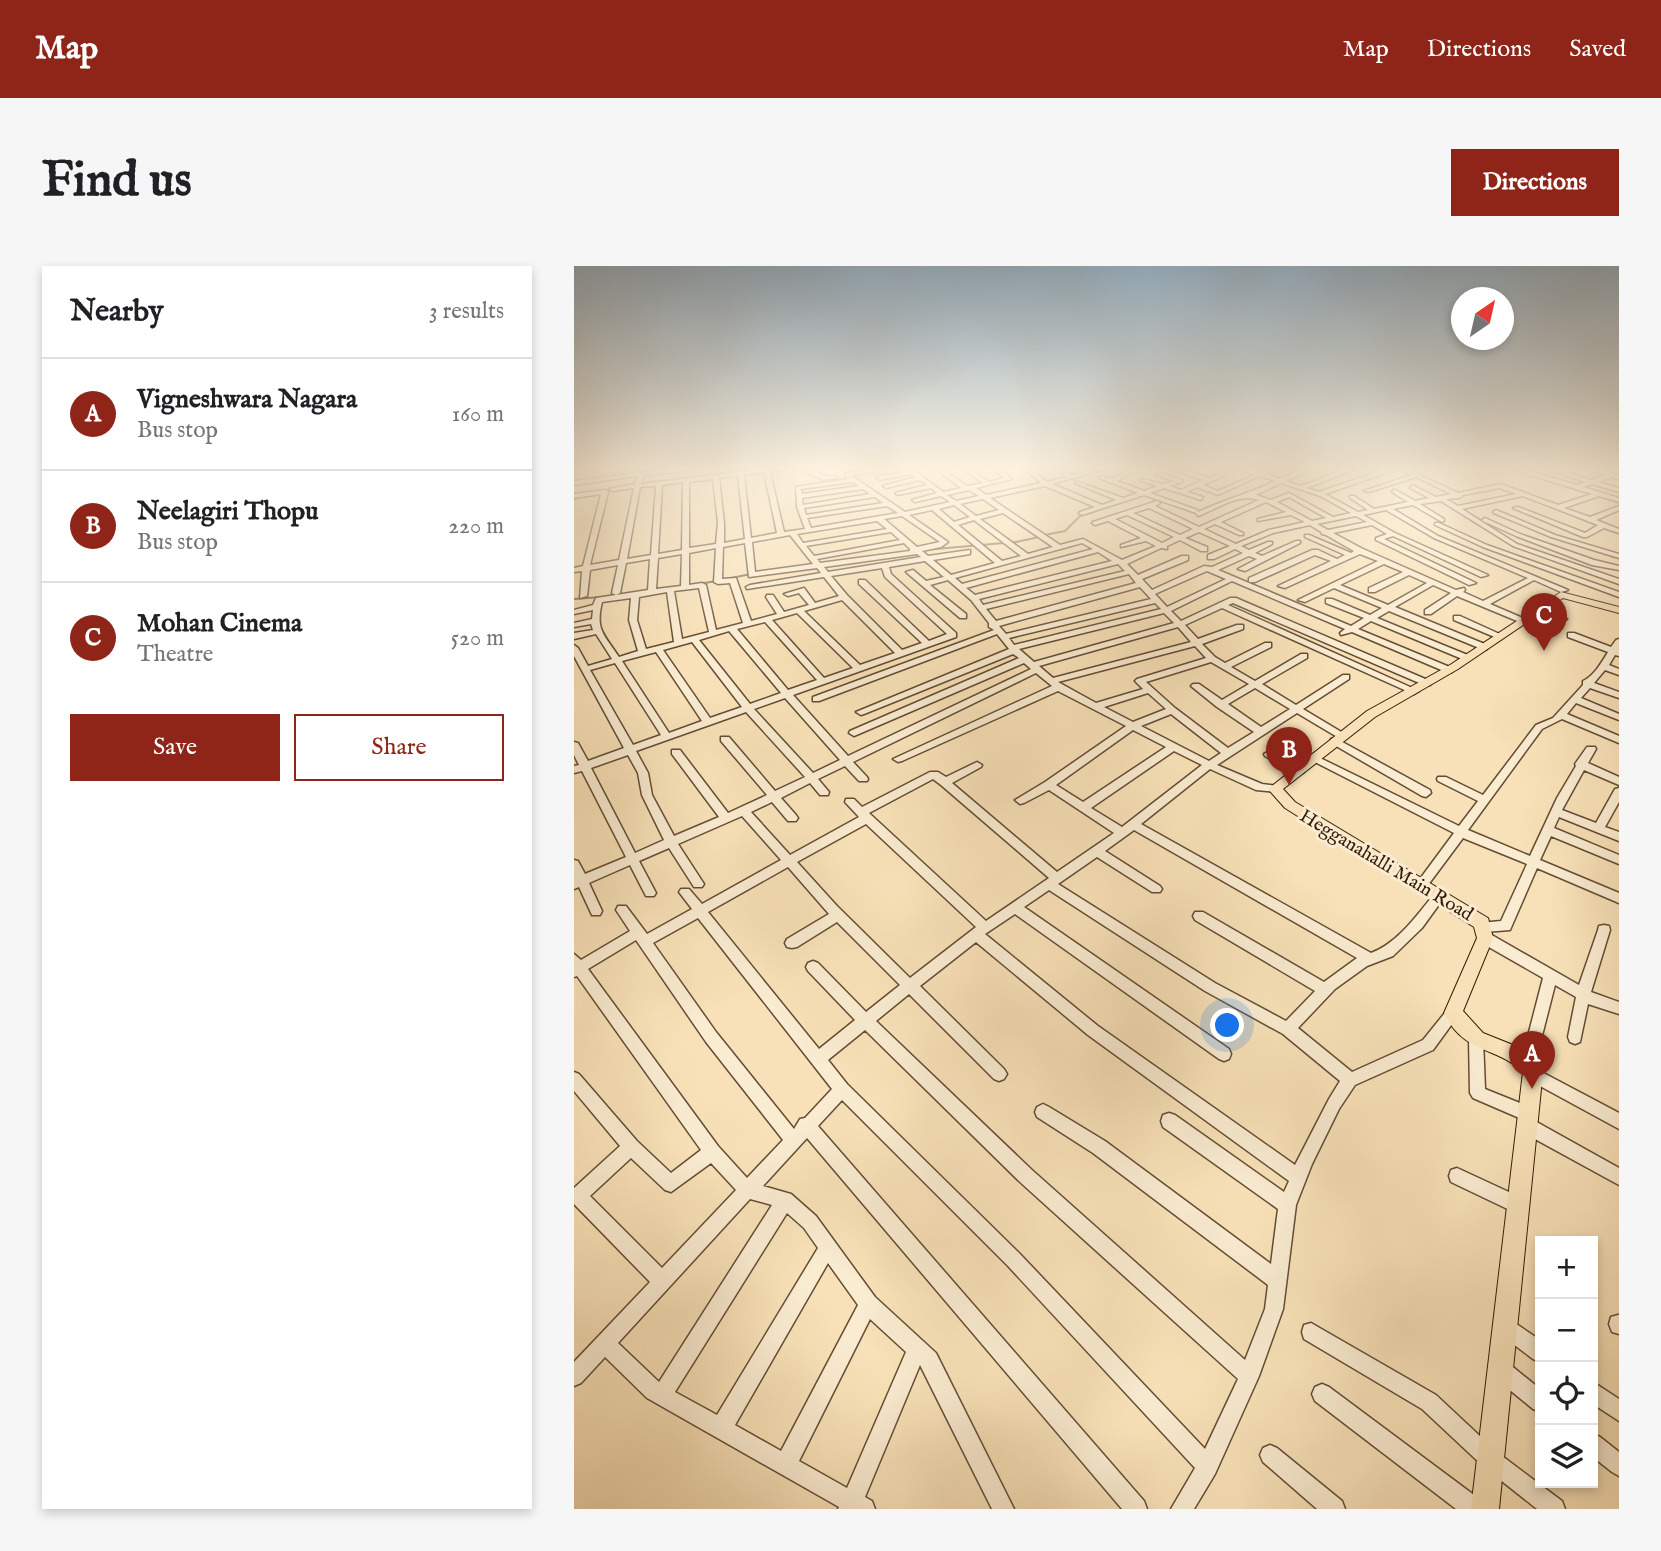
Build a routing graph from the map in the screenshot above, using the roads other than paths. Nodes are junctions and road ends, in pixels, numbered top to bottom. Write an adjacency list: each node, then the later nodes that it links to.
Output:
1 (597, 525): 84 (street)
2 (630, 525): 75 (street)
3 (655, 525): 69 (street)
4 (687, 525): 59 (street)
5 (719, 525): 50 (street)
6 (748, 525): 45 (street)
7 (778, 525): 37 (street)
8 (807, 525): 31 (street)
9 (833, 525): 31 (street)
10 (886, 525): 32 (street)
11 (920, 525): 62 (street)
12 (955, 525): 78 (street)
13 (986, 525): 67 (street)
14 (1027, 525): 55 (street)
15 (1122, 525): 43 (street)
16 (1154, 525): 44 (street)
17 (1191, 525): 33 (street)
18 (1213, 525): 33 (street)
19 (1221, 525): 38 (street)
20 (1295, 525): 57 (street)
21 (1312, 525): 36 (street)
22 (1363, 525): 36 (street)
23 (1377, 525): 39 (street)
24 (1417, 525): 42 (street)
25 (1447, 525): 99 (street)
26 (1487, 525): 92 (street)
27 (1493, 525): 80 (street)
28 (1530, 525): 48 (street)
29 (1558, 525): 41 (street)
30 (1602, 526): 34 (street); 41 (street)
31 (808, 529): 35 (street)
32 (891, 530): 46 (street); 52 (street)
33 (1202, 530): 44 (street); 57 (street)
34 (1619, 531)
35 (791, 532): 37 (street); 52 (street)
36 (1324, 533): 63 (street)
37 (780, 534): 45 (street)
38 (1241, 534)
39 (1393, 534): 53 (street); 61 (street)
40 (1307, 536): 68 (street)
41 (1585, 536): 48 (street)
42 (1436, 537): 53 (street); 83 (street)
43 (1147, 538): 54 (street); 56 (street)
44 (1182, 538): 56 (street); 58 (street)
45 (750, 539): 50 (street); 81 (street)
46 (903, 541): 62 (street); 81 (street)
47 (1297, 542): 74 (street)
48 (1574, 542): 66 (street)
49 (1270, 543): 65 (street)
50 (720, 544): 59 (street); 146 (street)
51 (1619, 544): 66 (street)
52 (801, 545): 81 (street)
53 (1416, 545): 61 (street); 95 (street)
54 (1123, 546)
55 (1058, 547): 60 (street); 67 (street)
56 (1164, 547): 79 (street)
57 (1233, 547): 65 (street); 70 (street)
58 (1204, 549)
59 (687, 550): 69 (street); 108 (street)
60 (1099, 550): 79 (street); 110 (street)
61 (1397, 550): 104 (street)
62 (915, 551): 73 (street); 81 (street)
63 (1360, 551): 68 (street); 77 (street)
64 (967, 552): 73 (street)
65 (1246, 553): 74 (street); 88 (street)
66 (1608, 553): 71 (street); 80 (street)
67 (1025, 555): 78 (street)
68 (1350, 555): 76 (street)
69 (652, 556): 75 (street); 113 (street)
70 (1211, 556)
71 (1619, 556)
72 (1185, 558): 100 (street)
73 (928, 559): 82 (street); 94 (street)
74 (1262, 559): 86 (street)
75 (622, 561): 84 (street); 114 (street)
76 (1337, 561): 98 (street); 107 (street)
77 (1385, 561): 91 (street); 106 (street)
78 (999, 562): 94 (street)
79 (1120, 562): 90 (street); 124 (street)
80 (1595, 562): 85 (street); 92 (street)
81 (816, 563): 93 (street)
82 (885, 566): 93 (street); 161 (street)
83 (1504, 567): 95 (street); 96 (street)
84 (586, 568): 87 (street); 120 (street)
85 (1619, 568)
86 (1242, 569)
87 (574, 570)
88 (1212, 570): 97 (street); 121 (street)
89 (910, 572): 105 (street)
90 (1129, 572): 100 (street); 133 (street)
91 (1409, 572): 103 (street); 112 (street)
92 (1586, 572): 99 (street); 102 (street)
93 (825, 575): 109 (street); 123 (street)
94 (948, 575): 105 (street); 110 (street)
95 (1484, 575): 104 (street)
96 (1533, 578): 115 (street); 127 (street)
97 (1231, 579): 135 (street); 152 (street)
98 (1252, 580)
99 (1574, 580): 115 (street); 119 (street)
100 (1138, 581): 121 (street); 153 (street)
101 (862, 582): 161 (street)
102 (1619, 582)
103 (1432, 583): 117 (street); 132 (street)
104 (1472, 583): 117 (street)
105 (925, 584): 129 (street)
106 (1333, 585): 125 (street); 132 (street)
107 (1282, 586)
108 (685, 587): 111 (street); 154 (street)
109 (750, 587)
110 (960, 587): 124 (street)
111 (670, 589): 113 (street); 160 (street)
112 (1372, 590)
113 (652, 592): 118 (street)
114 (616, 593)
115 (1563, 593): 136 (main road); 141 (main road)
116 (788, 594): 128 (street)
117 (1456, 594): 127 (street); 138 (street)
118 (635, 595): 131 (street); 169 (street)
119 (1619, 595)
120 (583, 596)
121 (1154, 596): 135 (street); 153 (street)
122 (770, 597): 139 (street)
123 (844, 597): 128 (street); 170 (street)
124 (974, 599): 129 (street); 133 (street)
125 (1302, 600)
126 (1329, 601): 142 (street)
127 (1482, 605): 141 (street)
128 (814, 606): 134 (street)
129 (953, 606): 140 (street)
130 (1221, 606): 147 (street); 159 (street); 190 (street)
131 (597, 607): 137 (street); 149 (street)
132 (1387, 607): 142 (street); 164 (street)
133 (980, 608): 153 (street)
134 (798, 610): 139 (street); 178 (street)
135 (1167, 610): 147 (street); 167 (street)
136 (1619, 610)
137 (574, 612)
138 (1428, 612)
139 (782, 615): 144 (street)
140 (963, 616)
141 (1527, 617): 145 (street); 157 (main road)
142 (1369, 618): 152 (street); 172 (street)
143 (1457, 618): 157 (street)
144 (767, 619): 146 (street); 183 (street)
145 (1563, 620)
146 (748, 624): 151 (street)
147 (1181, 624): 162 (street); 175 (street)
148 (574, 625): 149 (street)
149 (597, 626): 156 (street); 174 (street)
150 (1240, 627): 162 (street)
151 (731, 628): 154 (street); 191 (street)
152 (1348, 630): 159 (street); 180 (street)
153 (998, 631): 167 (street); 193 (street)
154 (713, 633): 158 (street)
155 (1571, 635): 168 (street)
156 (574, 636)
157 (1500, 636): 164 (main road)
158 (694, 639): 160 (street); 197 (street)
159 (1333, 642): 185 (street)
160 (678, 643): 166 (street)
161 (928, 643): 170 (street)
162 (1196, 643): 173 (street); 186 (street)
163 (1268, 645): 177 (street)
164 (1484, 647): 172 (main road)
165 (574, 648): 179 (street)
166 (658, 649): 169 (street); 203 (street)
167 (1013, 649): 175 (street); 200 (street)
168 (1617, 649): 176 (street)
169 (643, 653): 174 (street)
170 (900, 653): 178 (street)
171 (1304, 656): 187 (street)
172 (1467, 658): 180 (main road)
173 (1212, 659): 177 (street); 189 (street)
174 (615, 661): 179 (street); 207 (street)
175 (1032, 664): 186 (street); 206 (street); 220 (street)
176 (1604, 666): 181 (street); 184 (street)
177 (1224, 667): 187 (street)
178 (858, 668): 183 (street)
179 (585, 669): 214 (street)
180 (1449, 670): 185 (main road)
181 (1619, 672)
182 (1346, 677): 198 (street)
183 (823, 682): 191 (street)
184 (1586, 682): 192 (street); 194 (street)
185 (1427, 683): 190 (main road)
186 (1054, 684): 196 (street); 218 (street)
187 (1255, 685): 195 (street); 198 (street)
188 (1196, 686): 195 (street)
189 (1150, 690): 196 (street); 199 (street)
190 (1414, 691): 208 (main road)
191 (786, 694): 197 (street); 220 (street)
192 (1619, 695)
193 (816, 699)
194 (1575, 699): 201 (street); 202 (street)
195 (1220, 705): 205 (street)
196 (1096, 706): 204 (street)
197 (747, 707): 203 (street); 226 (street)
198 (1295, 709): 205 (street); 208 (street)
199 (1172, 710): 204 (street); 216 (street)
200 (861, 712)
201 (1561, 715): 210 (street); 238 (street)
202 (1619, 717)
203 (708, 722): 207 (street)
204 (1134, 725): 212 (street); 231 (street)
205 (1259, 731): 216 (street)
206 (855, 733)
207 (668, 738): 214 (street)
208 (1339, 738): 219 (main road); 235 (street)
209 (725, 739): 236 (street)
210 (1619, 740)
211 (574, 745): 224 (street)
212 (1175, 746): 223 (street); 240 (street)
213 (1591, 748): 221 (street)
214 (632, 752): 224 (street); 252 (street)
215 (676, 752): 244 (street)
216 (1228, 753): 223 (street)
217 (1269, 754): 225 (street)
218 (898, 759)
219 (1314, 759): 225 (main road); 249 (street)
220 (845, 760): 226 (street); 227 (street)
221 (1580, 764): 229 (street); 242 (street)
222 (976, 765): 230 (street)
223 (1209, 765): 232 (street); 246 (street)
224 (580, 768): 254 (street)
225 (1299, 771): 232 (main road)
226 (810, 778): 233 (street); 236 (street)
227 (863, 779)
228 (1442, 779): 238 (street)
229 (1619, 781)
230 (945, 782): 243 (street); 260 (street)
231 (1049, 785): 237 (street); 240 (street)
232 (1275, 789): 261 (main road, Hegganahalli Main Road)
233 (824, 792)
234 (1619, 792): 247 (street)
235 (1426, 793)
236 (774, 796): 241 (street); 245 (street)
237 (1020, 800)
238 (1485, 800): 249 (street)
239 (850, 802): 243 (street)
240 (1083, 808): 250 (street)
241 (744, 811): 244 (street); 255 (street)
242 (1557, 812): 247 (street); 248 (street)
243 (864, 815): 255 (street); 273 (street)
244 (726, 818): 252 (street)
245 (792, 818)
246 (1133, 824): 250 (street); 277 (street)
247 (1598, 829): 251 (street)
248 (1549, 830): 256 (street); 258 (street)
249 (1461, 832): 258 (street); 261 (street)
250 (1122, 833): 253 (street)
251 (1619, 837)
252 (671, 842): 254 (street); 267 (street)
253 (1097, 851): 260 (street); 262 (street)
254 (631, 859): 259 (street); 263 (street)
255 (787, 860): 267 (street); 270 (street)
256 (1619, 860)
257 (574, 864): 259 (street)
258 (1533, 864): 265 (street); 274 (street)
259 (578, 882): 269 (street)
260 (1054, 882): 266 (street); 287 (street)
261 (1421, 886): 264 (main road, Hegganahalli Main Road)
262 (1156, 889)
263 (650, 893)
264 (1439, 896): 274 (main road, Hegganahalli Main Road); 277 (street)
265 (1619, 898)
266 (1016, 908): 273 (street); 290 (street)
267 (699, 909): 275 (street); 291 (street)
268 (622, 910): 275 (street)
269 (596, 911)
270 (838, 915): 276 (street); 281 (street)
271 (1199, 916): 282 (street)
272 (1604, 930): 283 (street)
273 (981, 931): 281 (street); 306 (street)
274 (1485, 933): 280 (street); 285 (main road, Hegganahalli Main Road)
275 (641, 937): 278 (street); 302 (street)
276 (792, 943)
277 (1370, 959): 282 (street)
278 (575, 966): 304 (street)
279 (813, 967): 286 (street)
280 (1551, 975): 283 (street); 292 (street)
281 (909, 987): 286 (street); 293 (street)
282 (1326, 990): 287 (street)
283 (1583, 995): 284 (street); 288 (street)
284 (1619, 1008)
285 (1453, 1013): 289 (main road); 295 (street)
286 (865, 1022): 291 (street); 323 (street)
287 (1288, 1029): 295 (street)
288 (1575, 1037)
289 (1476, 1039): 292 (main road); 298 (street)
290 (1224, 1054)
291 (817, 1059): 296 (street)
292 (1531, 1069): 298 (main road); 300 (street)
293 (999, 1073)
294 (574, 1079): 303 (street)
295 (1350, 1080): 306 (street)
296 (842, 1089): 301 (street); 335 (street)
297 (1043, 1112): 313 (street)
298 (1528, 1120): 307 (street); 311 (main road)
299 (1169, 1121): 310 (street)
300 (1619, 1121)
301 (806, 1125): 302 (street); 338 (street)
302 (793, 1140): 308 (street)
303 (631, 1147): 304 (street); 314 (street)
304 (712, 1152): 308 (street)
305 (1457, 1176): 311 (street)
306 (1298, 1177): 310 (street)
307 (1619, 1177)
308 (747, 1190): 309 (street); 314 (street)
309 (785, 1200): 312 (street); 325 (street)
310 (1287, 1205): 313 (street)
311 (1518, 1205): 316 (main road)
312 (828, 1247): 315 (street); 329 (street)
313 (1278, 1281): 323 (street)
314 (663, 1283): 318 (street)
315 (868, 1304): 320 (street); 333 (street)
316 (1503, 1324): 319 (street); 321 (main road)
317 (1311, 1332): 332 (street)
318 (604, 1342): 322 (street); 325 (street)
319 (1535, 1348)
320 (917, 1349): 336 (street); 337 (street)
321 (1498, 1368): 327 (street); 332 (main road)
322 (576, 1369)
323 (1249, 1376): 335 (street)
324 (1322, 1394): 341 (street)
325 (662, 1395): 329 (street)
326 (1598, 1396): 328 (street)
327 (1535, 1398)
328 (1619, 1412)
329 (722, 1427): 333 (street)
330 (1598, 1448): 334 (street)
331 (1270, 1455): 340 (street)
332 (1491, 1460): 342 (main road); 343 (street)
333 (785, 1465): 336 (street)
334 (1619, 1465)
335 (1208, 1467): 339 (street)
336 (855, 1506)
337 (1003, 1509)
338 (1136, 1509)
339 (1182, 1509)
340 (1334, 1509)
341 (1474, 1509)
342 (1485, 1509)
343 (1554, 1509)

